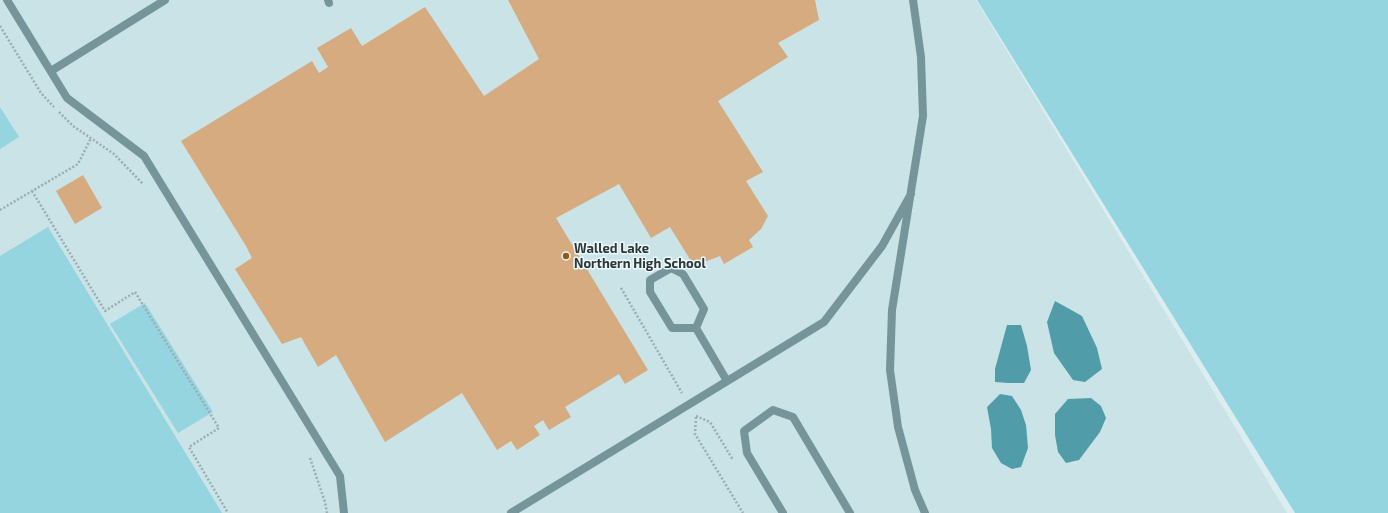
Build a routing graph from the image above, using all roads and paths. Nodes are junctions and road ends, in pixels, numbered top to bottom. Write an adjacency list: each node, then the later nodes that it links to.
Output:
1 (7, 0): 5 (lane)
2 (166, 0): 5 (lane)
3 (913, 0): 9 (lane)
4 (0, 26): 6 (path)
5 (50, 71): 18 (lane)
6 (91, 138): 7 (path); 8 (path)
7 (32, 191): 10 (path); 16 (path)
8 (147, 191)
9 (911, 194): 12 (lane); 23 (lane)
10 (0, 210)
11 (696, 328): 11 (lane); 12 (lane)
12 (727, 381): 19 (lane)
13 (696, 416): 20 (path)
14 (307, 453): 15 (path)
15 (327, 512): 17 (path)
16 (228, 513)
17 (322, 513)
18 (344, 513)
19 (511, 513)
20 (743, 513)
21 (783, 513): 22 (lane)
22 (850, 513)
23 (925, 513)

